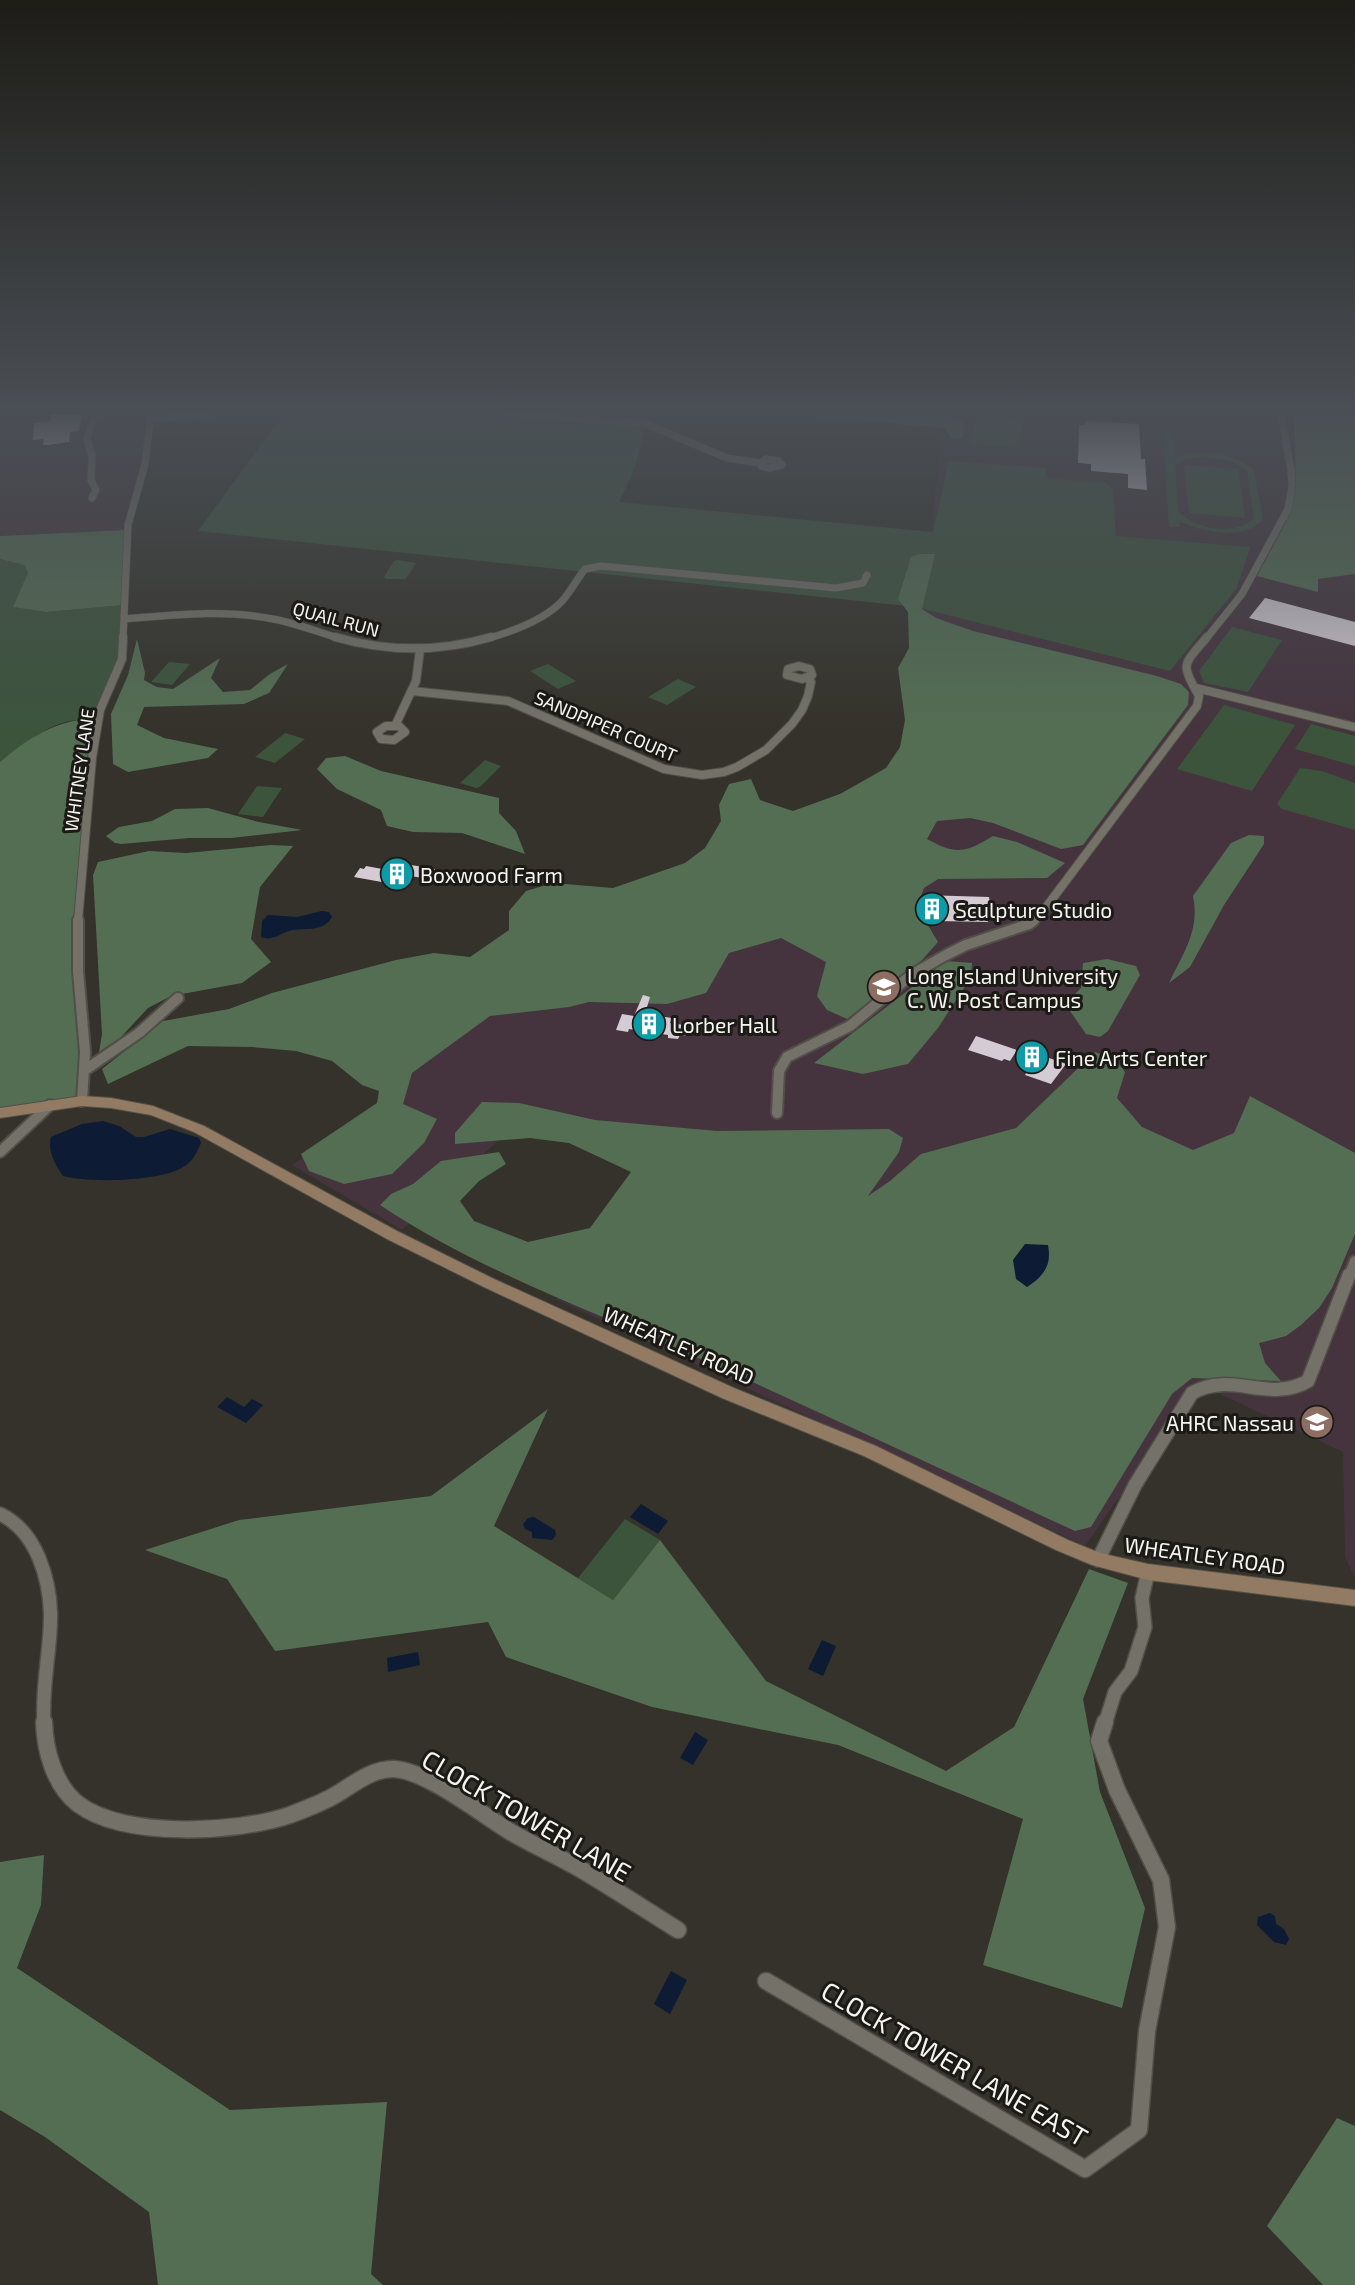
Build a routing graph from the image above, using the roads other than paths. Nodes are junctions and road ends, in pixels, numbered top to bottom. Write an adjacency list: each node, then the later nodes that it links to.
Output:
1 (129, 521): 4 (street, WHITNEY LANE)
2 (1281, 521): 7 (street)
3 (867, 575): 5 (street, QUAIL RUN)
4 (124, 619): 5 (street, QUAIL RUN); 12 (street, WHITNEY LANE)
5 (420, 650): 8 (street)
6 (807, 678): 8 (street, SANDPIPER COURT)
7 (1196, 688): 10 (street); 16 (street)
8 (412, 691): 9 (street)
9 (395, 726)
10 (1355, 727)
11 (178, 998): 12 (street)
12 (85, 1070): 13 (street, WHITNEY LANE)
13 (82, 1101): 14 (main road, WHEATLEY ROAD); 20 (main road, WHEATLEY ROAD)
14 (50, 1106): 15 (main road, WHEATLEY ROAD); 17 (street)
15 (0, 1113)
16 (777, 1113)
17 (0, 1152)
18 (1355, 1261): 20 (street)
19 (0, 1514): 23 (street)
20 (1098, 1560): 21 (main road, WHEATLEY ROAD)
21 (1148, 1572): 22 (main road, WHEATLEY ROAD); 26 (street, CLOCK TOWER LANE EAST)
22 (1355, 1598)
23 (28, 1702)
24 (33, 1752): 25 (street, CLOCK TOWER LANE)
25 (678, 1930)
26 (766, 1981)

